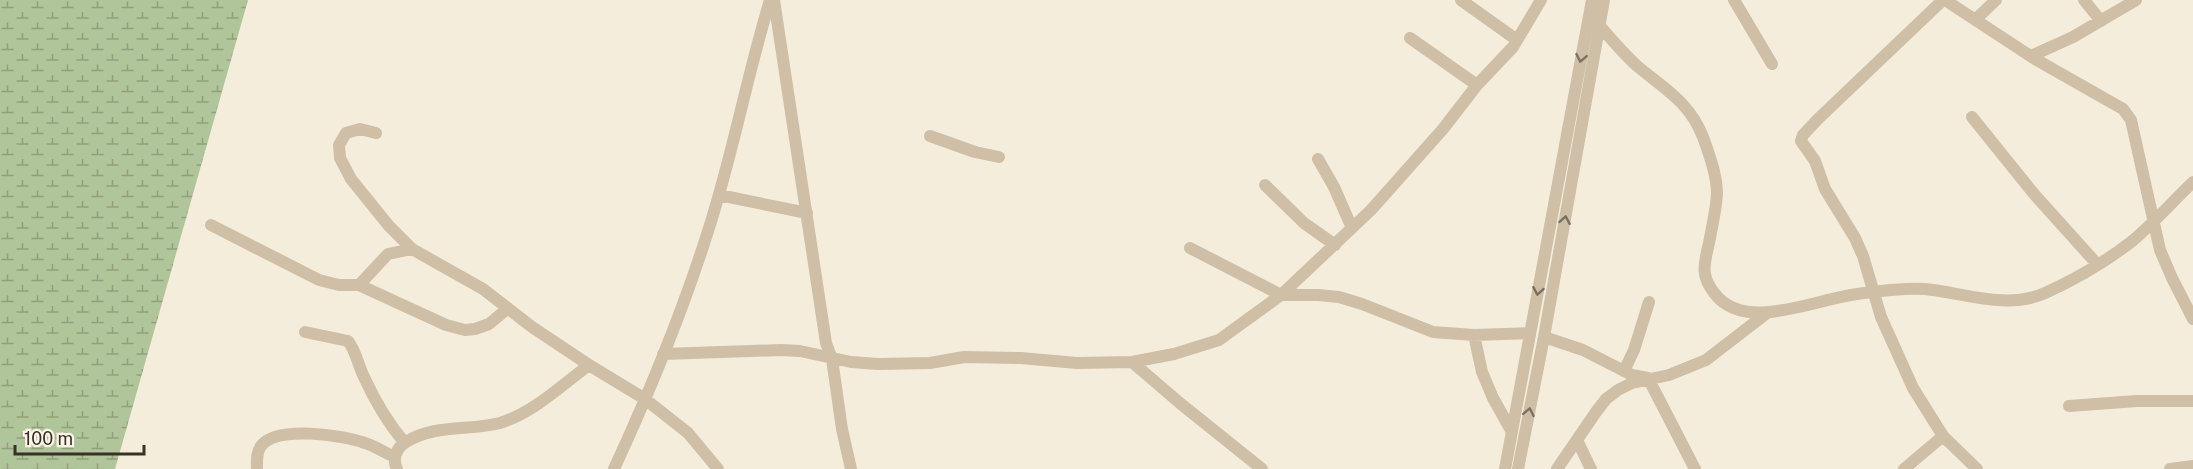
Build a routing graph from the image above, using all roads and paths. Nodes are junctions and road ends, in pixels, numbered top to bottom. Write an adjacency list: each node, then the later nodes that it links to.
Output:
1 (770, 0): 27 (street)
2 (774, 0): 28 (street)
3 (1461, 0): 16 (street)
4 (1541, 0): 16 (street)
5 (1592, 0): 46 (street, one-way to 46)
6 (1604, 0): 14 (street)
7 (1734, 0): 18 (street)
8 (1944, 0): 12 (street); 39 (street)
9 (1996, 0): 12 (street)
10 (2084, 0): 13 (street)
11 (2136, 0): 13 (street)
12 (1976, 19): 17 (street)
13 (2101, 21): 17 (street)
14 (1599, 25): 43 (street); 48 (street, one-way to 14)
15 (1410, 38): 19 (street)
16 (1517, 40): 19 (street)
17 (2031, 56): 29 (street)
18 (1772, 64)
19 (1477, 85): 31 (street)
20 (1972, 117): 37 (street)
21 (376, 133): 32 (street)
22 (930, 136): 23 (street)
23 (999, 158)
24 (1318, 159): 31 (street)
25 (2193, 182): 29 (street)
26 (1265, 185): 33 (street)
27 (719, 195): 28 (street); 49 (street)
28 (807, 213): 50 (street)
29 (2155, 220): 37 (street); 44 (street)
30 (211, 225): 38 (street)
31 (1352, 228): 33 (street)
32 (393, 230): 35 (street); 36 (street)
33 (1335, 245): 40 (street)
34 (1190, 248): 40 (street)
35 (412, 249): 36 (street); 42 (street)
36 (388, 254): 38 (street)
37 (2097, 264): 39 (street)
38 (359, 285): 42 (street)
39 (1875, 293): 43 (street); 59 (street)
40 (1281, 295): 47 (street); 51 (street)
41 (1649, 302): 53 (street)
42 (508, 308): 52 (street)
43 (1767, 313): 54 (street)
44 (2193, 319)
45 (306, 332): 61 (street)
46 (1530, 333): 47 (street); 58 (street)
47 (1474, 335): 58 (street)
48 (1544, 337): 53 (street); 70 (street, one-way to 48)
49 (663, 354): 50 (street); 55 (street)
50 (832, 359): 51 (street); 67 (street)
51 (1132, 362): 68 (street)
52 (589, 365): 55 (street); 61 (street)
53 (1624, 371): 54 (street)
54 (1648, 378): 60 (street); 73 (street)
55 (645, 399): 65 (street); 66 (street)
56 (2193, 401): 57 (street)
57 (2069, 406)
58 (1512, 432): 69 (street)
59 (1943, 436): 74 (street); 75 (street)
60 (1577, 440): 71 (street); 72 (street)
61 (404, 442): 62 (street)
62 (396, 463): 64 (street)
63 (2193, 465): 76 (street)
64 (257, 469)
65 (614, 469)
66 (718, 469)
67 (851, 469)
68 (1262, 469)
69 (1505, 469)
70 (1518, 469)
71 (1557, 469)
72 (1592, 469)
73 (1695, 469)
74 (1904, 469)
75 (1977, 469)
76 (2170, 469)

